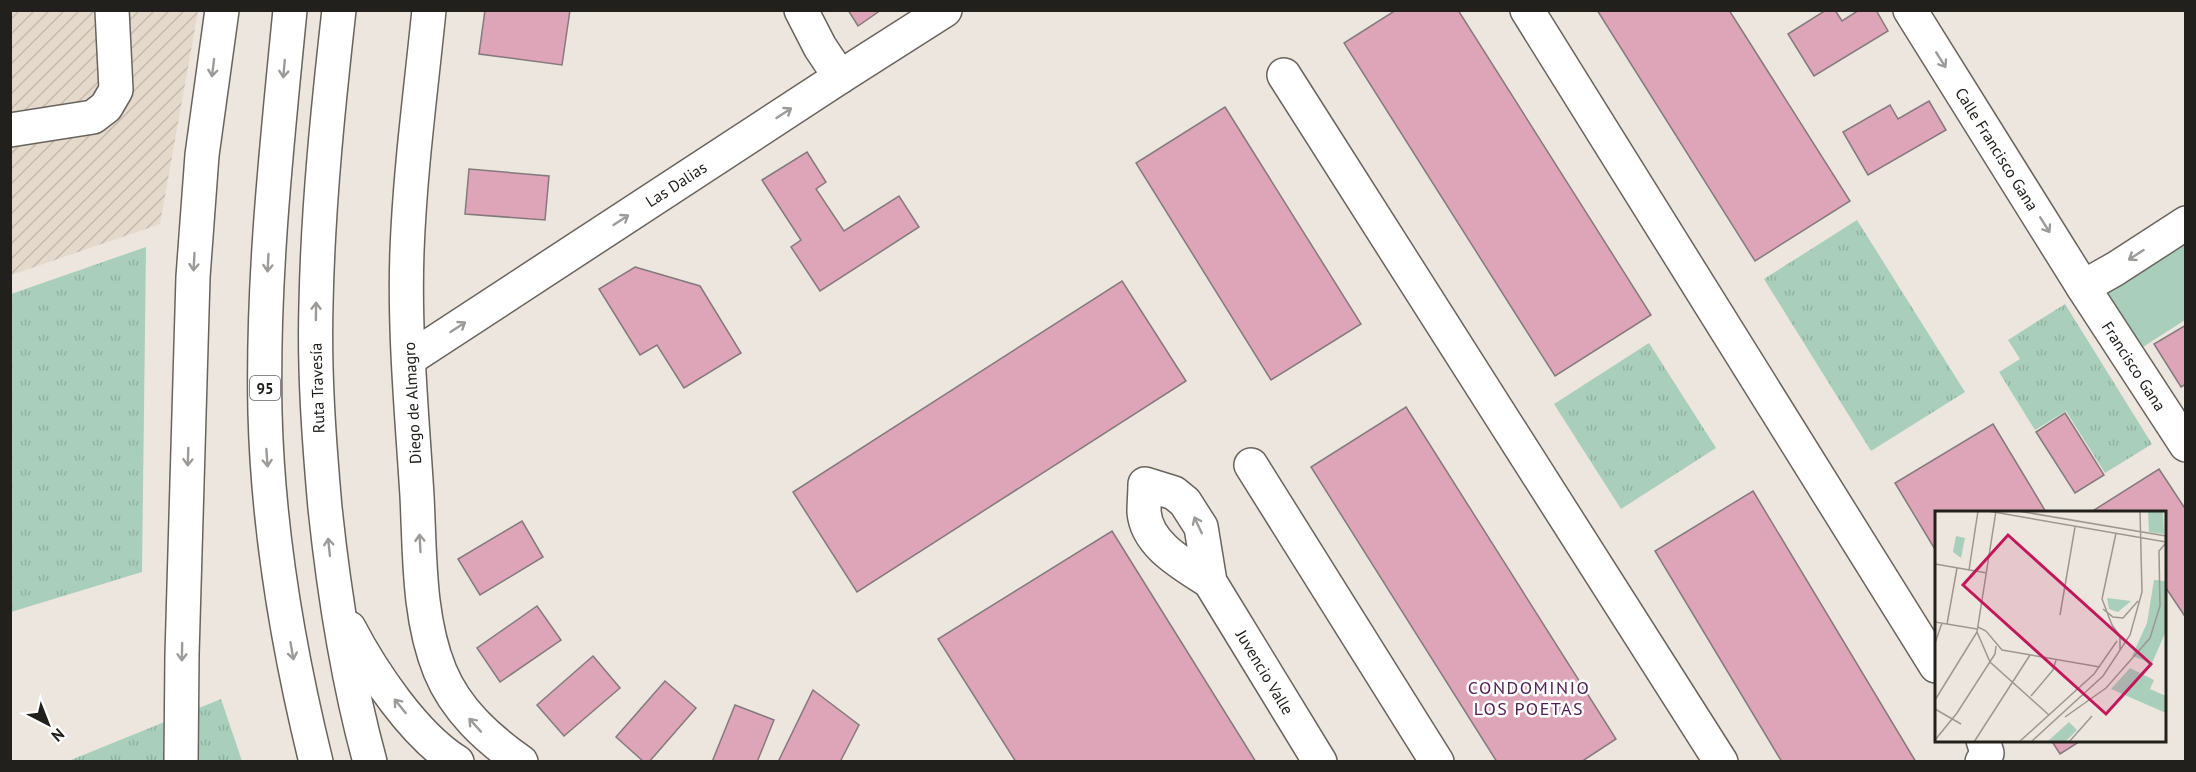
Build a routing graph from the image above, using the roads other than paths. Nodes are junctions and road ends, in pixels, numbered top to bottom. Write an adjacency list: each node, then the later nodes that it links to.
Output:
1 (112, 10): 12 (main road)
2 (222, 10): 22 (main road, one-way to 22)
3 (290, 10): 23 (main road, 95, one-way to 23)
4 (339, 10): 19 (main road, Ruta Travesía, one-way to 4)
5 (429, 10): 15 (main road, Diego de Almagro)
6 (801, 10): 11 (main road)
7 (945, 10): 11 (main road, Las Dalias)
8 (1527, 10): 20 (main road)
9 (1910, 10): 14 (main road, Calle Francisco Gana, one-way to 14)
10 (1284, 75): 29 (main road)
11 (840, 77): 15 (main road, Las Dalias, one-way to 11)
12 (10, 130)
13 (2186, 224): 14 (main road, one-way to 14)
14 (2083, 287): 16 (main road, Francisco Gana)
15 (409, 359): 26 (main road, Diego de Almagro, one-way to 15)
16 (2186, 445)
17 (1251, 465): 28 (main road)
18 (1210, 582): 27 (main road, Juvencio Valle)
19 (336, 606): 24 (main road, Ruta Travesía); 25 (main road, one-way to 19)
20 (1935, 664)
21 (1983, 742): 30 (main road)
22 (181, 762)
23 (316, 762)
24 (370, 762)
25 (457, 762)
26 (520, 762)
27 (1320, 762)
28 (1437, 762)
29 (1721, 762)
30 (1982, 762)

